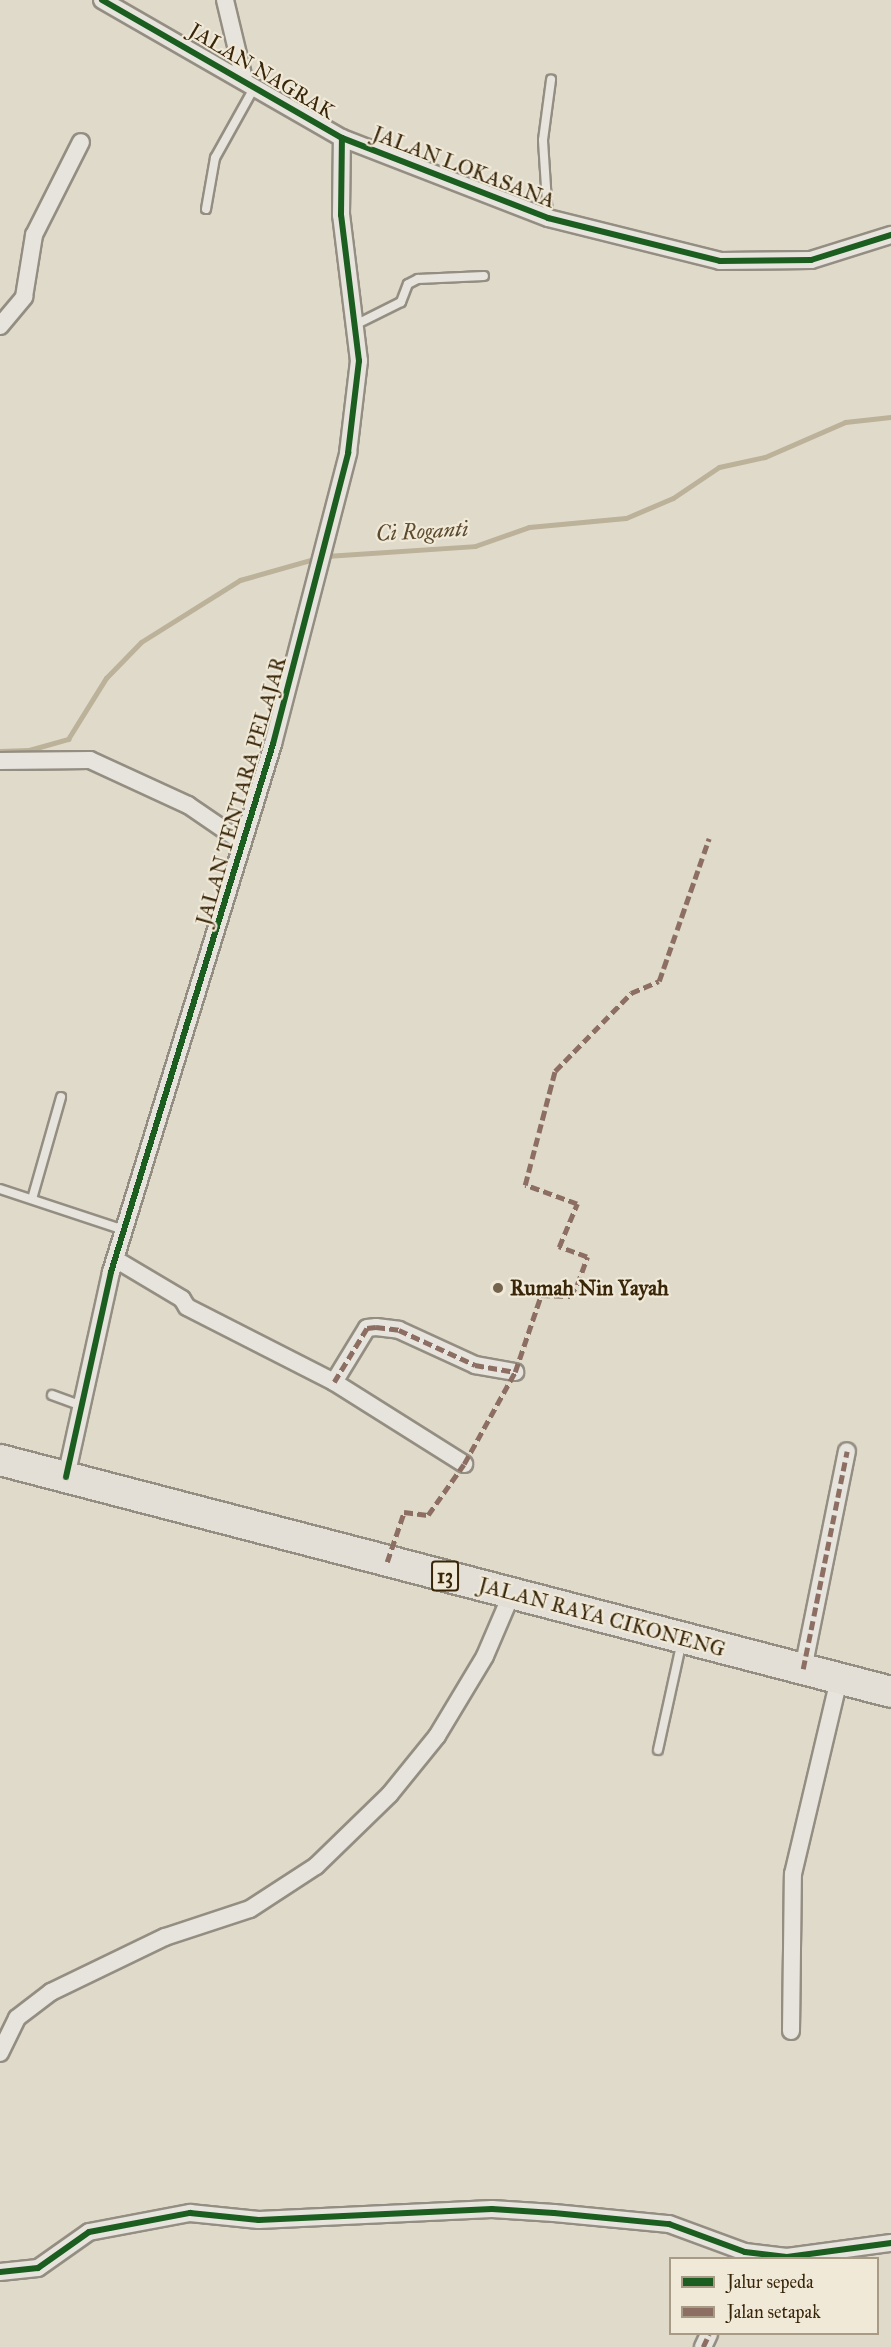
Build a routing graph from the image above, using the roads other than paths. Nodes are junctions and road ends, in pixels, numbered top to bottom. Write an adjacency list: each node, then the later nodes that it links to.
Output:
1 (102, 0): 4 (street, JALAN NAGRAK)
2 (225, 0): 4 (street)
3 (551, 80): 8 (lane)
4 (250, 82): 5 (street, JALAN NAGRAK); 7 (lane)
5 (342, 138): 8 (street, JALAN LOKASANA); 11 (street, JALAN TENTARA PELAJAR)
6 (81, 142): 12 (street)
7 (206, 209)
8 (548, 218): 9 (street, JALAN LOKASANA)
9 (891, 236)
10 (484, 276): 11 (lane)
11 (357, 324): 14 (street, JALAN TENTARA PELAJAR)
12 (0, 326)
13 (0, 761): 14 (street)
14 (242, 842): 18 (street, JALAN TENTARA PELAJAR)
15 (61, 1097): 17 (lane)
16 (0, 1189): 17 (lane)
17 (32, 1199): 18 (lane)
18 (124, 1230): 19 (street, JALAN TENTARA PELAJAR)
19 (115, 1259): 21 (street); 23 (street, JALAN TENTARA PELAJAR)
20 (515, 1372): 21 (street)
21 (334, 1382): 26 (street)
22 (52, 1395): 23 (lane)
23 (80, 1405): 27 (street, JALAN TENTARA PELAJAR)
24 (847, 1451): 30 (street)
25 (0, 1460): 27 (highway, JALAN RAYA CIKONENG / 13)
26 (465, 1464)
27 (66, 1477): 28 (highway, JALAN RAYA CIKONENG / 13)
28 (512, 1593): 29 (highway, JALAN RAYA CIKONENG / 13); 35 (street)
29 (683, 1638): 30 (highway, JALAN RAYA CIKONENG / 13); 33 (lane)
30 (803, 1669): 31 (highway, JALAN RAYA CIKONENG / 13)
31 (839, 1679): 32 (highway, JALAN RAYA CIKONENG / 13); 34 (street)
32 (891, 1692)
33 (658, 1750)
34 (791, 2031)
35 (0, 2053)
36 (891, 2243): 37 (street)
37 (724, 2251): 38 (street)
38 (0, 2272)

